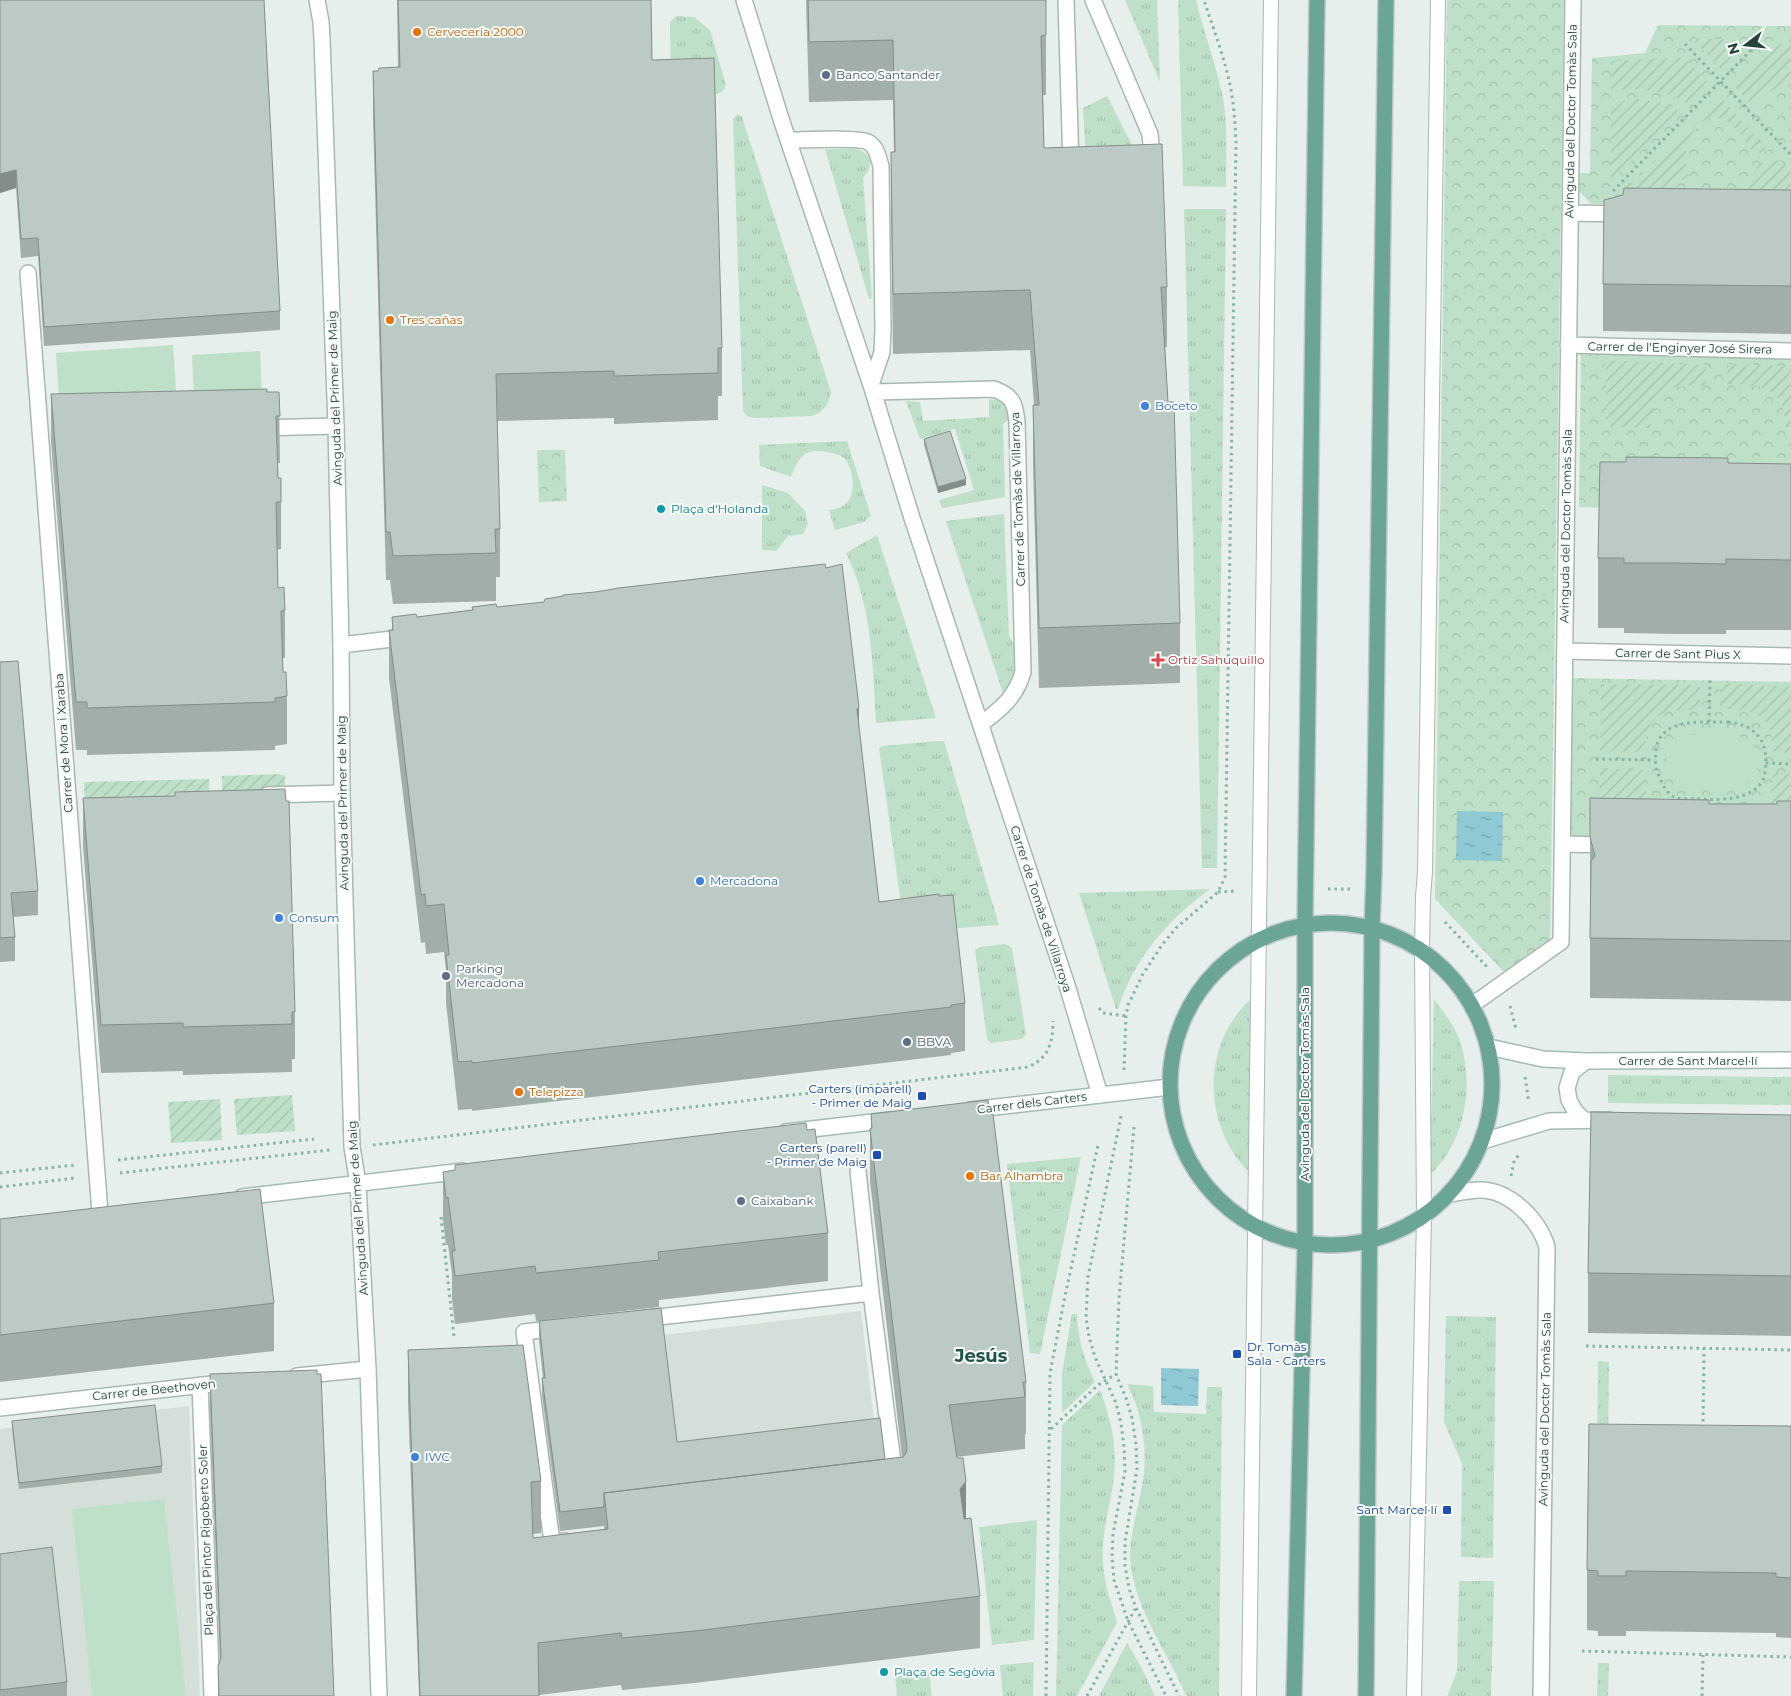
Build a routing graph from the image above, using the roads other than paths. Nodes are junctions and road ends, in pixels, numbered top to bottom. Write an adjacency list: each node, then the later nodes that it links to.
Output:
1 (317, 0): 19 (street, Avinguda del Primer de Maig)
2 (744, 0): 10 (street, Carrer de Tomàs de Villarroya)
3 (1066, 0): 12 (street)
4 (1093, 0): 11 (street)
5 (1271, 0): 36 (lane)
6 (1318, 0): 34 (main road, Avinguda del Doctor Tomàs Sala)
7 (1386, 0): 35 (main road)
8 (1438, 0): 37 (lane)
9 (1573, 0): 13 (street, Avinguda del Doctor Tomàs Sala)
10 (789, 140): 18 (street, Carrer de Tomàs de Villarroya); 18 (street)
11 (1154, 179)
12 (1072, 180)
13 (1570, 213): 14 (street); 16 (street, Avinguda del Doctor Tomàs Sala)
14 (1636, 215)
15 (28, 274): 21 (street, Carrer de Mora i Xaraba)
16 (1568, 345): 17 (street, Carrer de l'Enginyer José Sirera); 25 (street, Avinguda del Doctor Tomàs Sala)
17 (1791, 351)
18 (873, 389): 27 (street, Carrer de Tomàs de Villarroya); 27 (street, Carrer de Tomàs de Villarroya)
19 (336, 426): 20 (street); 24 (street, Avinguda del Primer de Maig)
20 (248, 428)
21 (40, 432): 22 (street); 30 (street, Carrer de Mora i Xaraba)
22 (60, 432)
23 (421, 636): 24 (street)
24 (341, 645): 28 (street, Avinguda del Primer de Maig)
25 (1565, 651): 26 (street, Carrer de Sant Pius X); 32 (street, Avinguda del Doctor Tomàs Sala)
26 (1791, 656)
27 (981, 724): 43 (street, Carrer de Tomàs de Villarroya)
28 (342, 793): 29 (street); 52 (street, Avinguda del Primer de Maig)
29 (254, 796)
30 (68, 801): 31 (street); 55 (street, Carrer de Mora i Xaraba)
31 (88, 801)
32 (1562, 844): 33 (street); 38 (street, Avinguda del Doctor Tomàs Sala)
33 (1623, 846)
34 (1305, 924): 35 (main road); 36 (main road); 59 (main road, Avinguda del Doctor Tomàs Sala)
35 (1372, 927): 37 (main road); 58 (main road)
36 (1259, 938): 42 (main road); 57 (lane)
37 (1422, 950): 38 (main road); 56 (lane)
38 (1472, 1005): 39 (main road)
39 (1489, 1047): 41 (street, Carrer de Sant Marcel·lí); 49 (main road)
40 (1791, 1060): 41 (street, Carrer de Sant Marcel·lí)
41 (1586, 1061): 46 (street)
42 (1170, 1087): 43 (street, Carrer dels Carters); 57 (main road)
43 (1100, 1095): 44 (street, Carrer dels Carters)
44 (957, 1112)
45 (900, 1118): 48 (street)
46 (1584, 1120): 47 (street); 49 (street)
47 (1624, 1121)
48 (774, 1134)
49 (1482, 1141): 53 (main road)
50 (477, 1169): 52 (street)
51 (858, 1172): 60 (street)
52 (358, 1184): 54 (street); 63 (street, Avinguda del Primer de Maig)
53 (1449, 1194): 56 (main road); 76 (street, Avinguda del Doctor Tomàs Sala)
54 (229, 1198)
55 (82, 1215)
56 (1424, 1216): 58 (main road); 75 (lane)
57 (1254, 1226): 59 (main road); 72 (lane)
58 (1369, 1241): 59 (main road); 74 (main road)
59 (1305, 1244): 73 (main road, Avinguda del Doctor Tomàs Sala)
60 (871, 1293): 61 (street); 68 (street)
61 (623, 1321)
62 (574, 1327): 69 (street)
63 (368, 1369): 64 (street); 71 (street, Avinguda del Primer de Maig)
64 (279, 1377)
65 (249, 1380): 66 (street, Carrer de Beethoven)
66 (200, 1385): 67 (street, Carrer de Beethoven); 70 (street, Plaça del Pintor Rigoberto Soler)
67 (0, 1408)
68 (896, 1491)
69 (582, 1539)
70 (212, 1696)
71 (378, 1696)
72 (1249, 1696)
73 (1294, 1696)
74 (1366, 1696)
75 (1414, 1696)
76 (1541, 1696)

